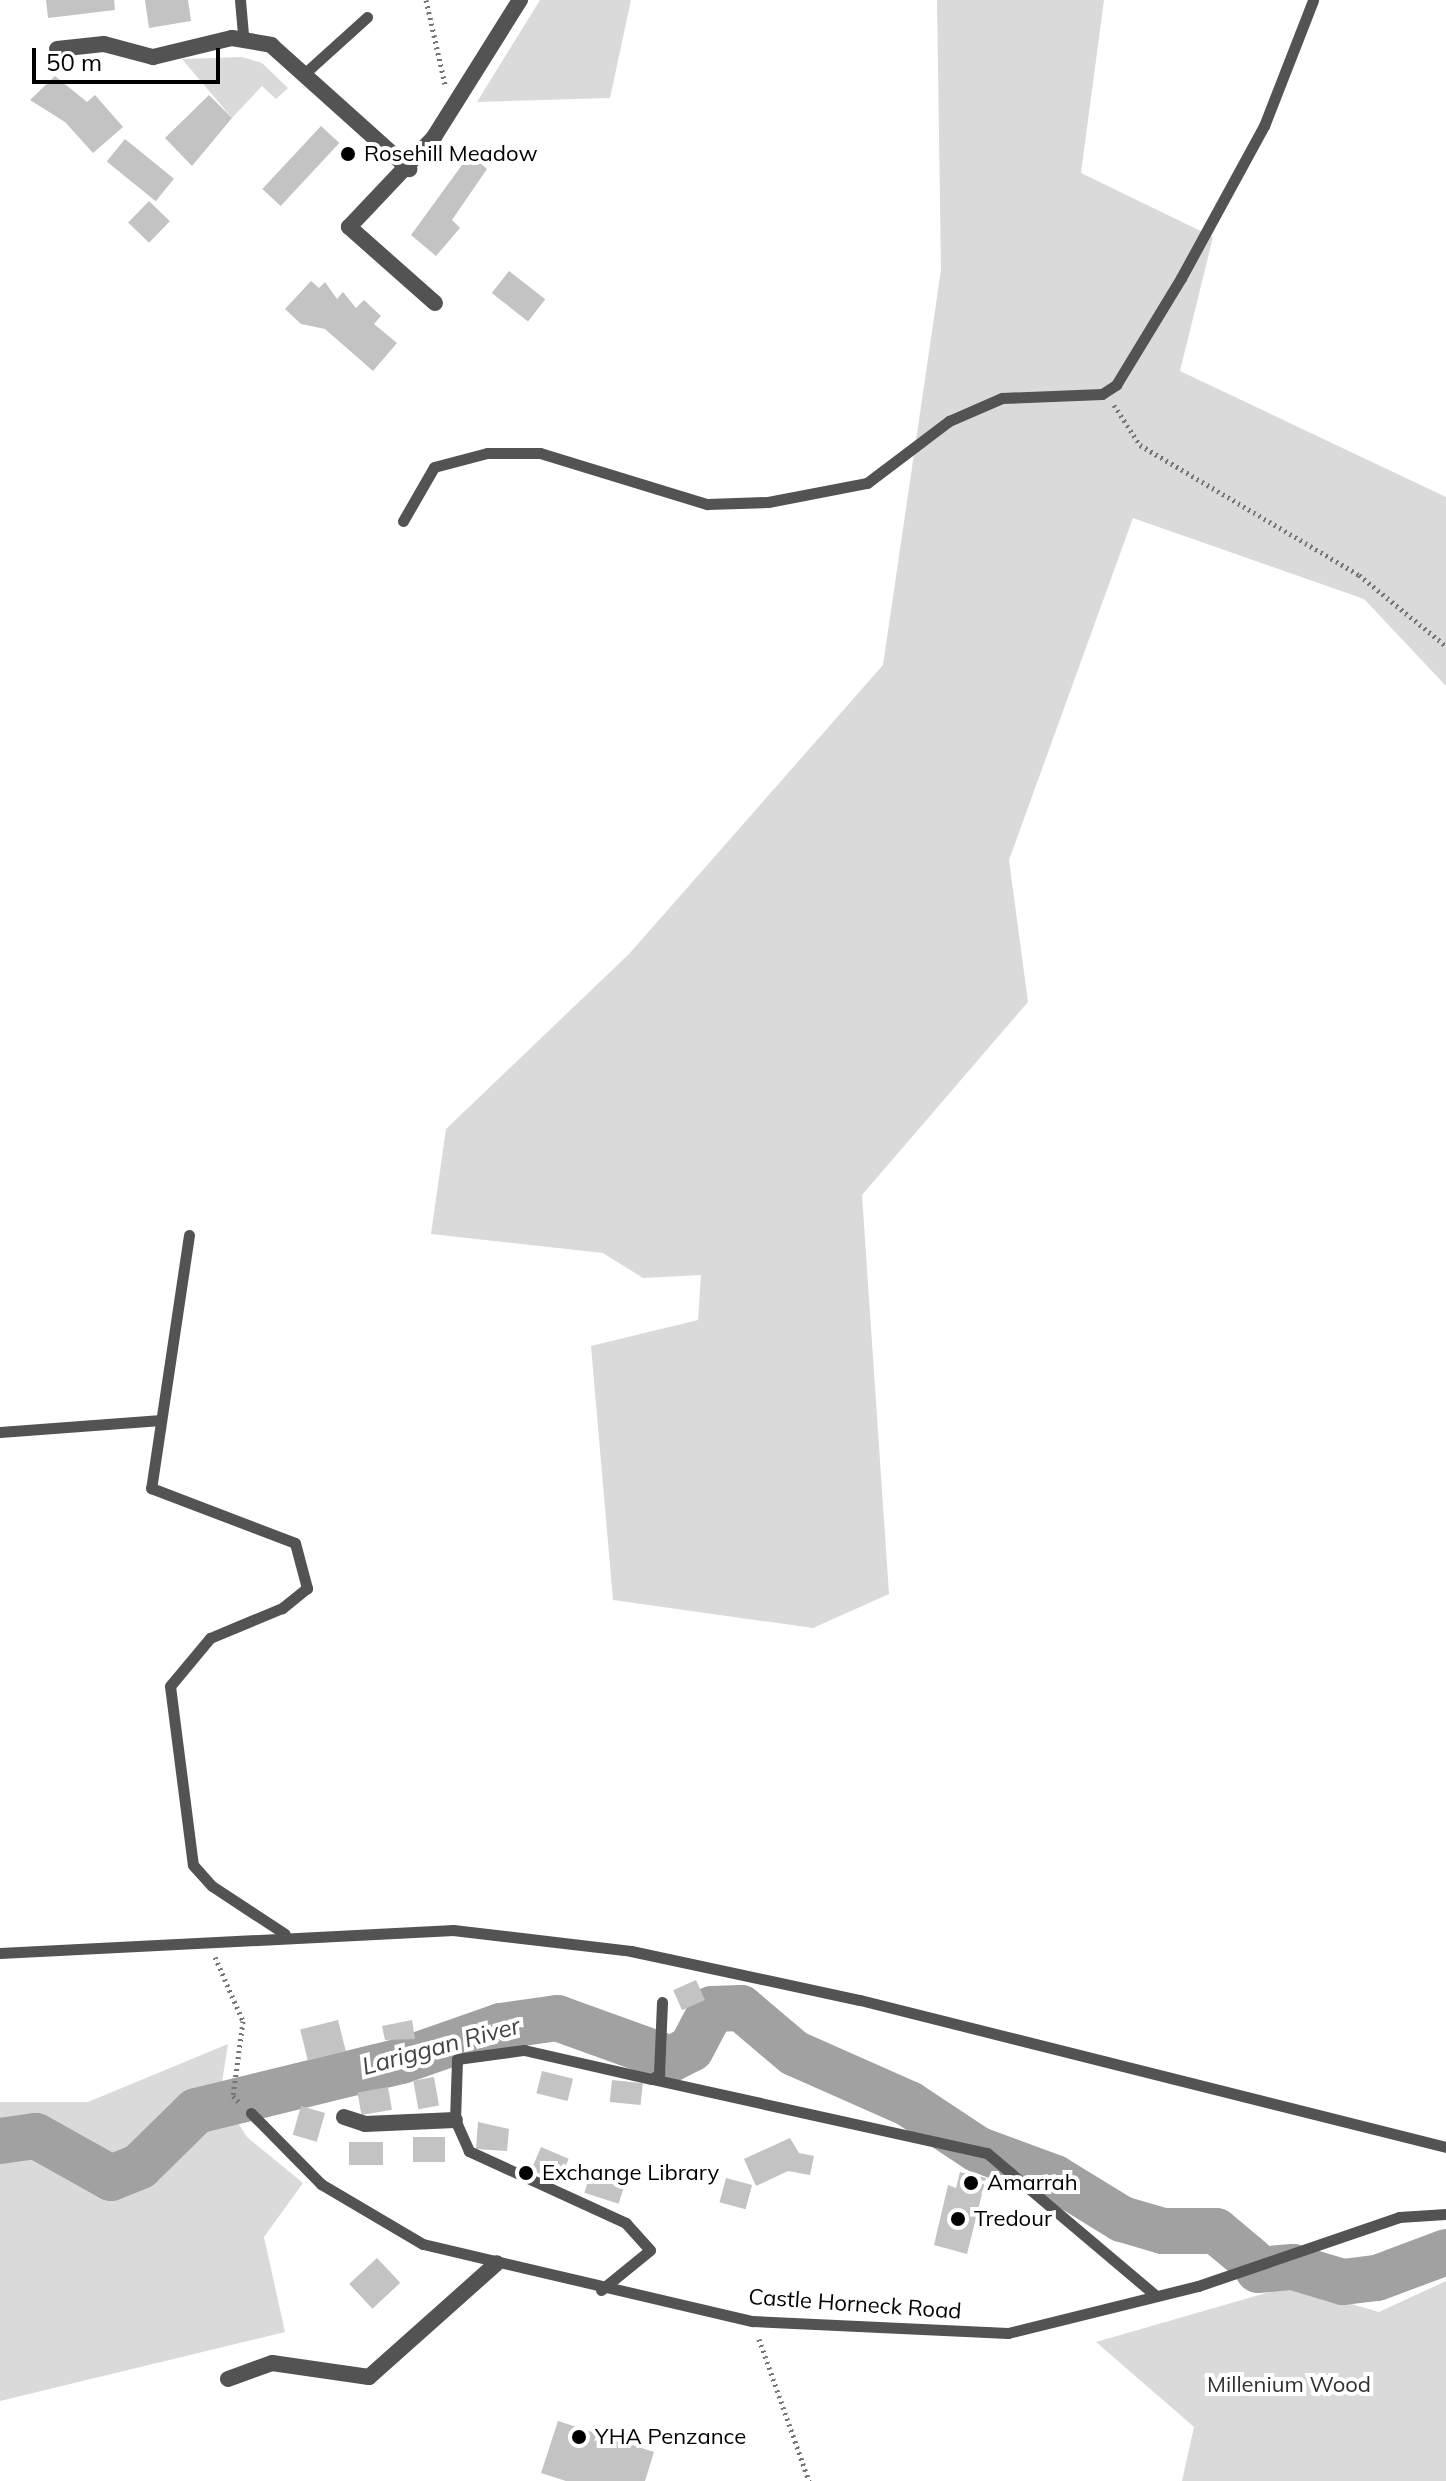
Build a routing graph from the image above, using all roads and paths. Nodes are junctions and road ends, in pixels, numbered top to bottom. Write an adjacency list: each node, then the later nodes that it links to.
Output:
1 (240, 0): 6 (lane)
2 (426, 0): 9 (path)
3 (520, 0): 9 (street)
4 (1313, 0): 12 (lane)
5 (367, 17): 8 (lane)
6 (243, 38): 7 (street); 8 (street)
7 (57, 49)
8 (304, 74): 10 (street)
9 (451, 108): 10 (street)
10 (409, 169): 11 (street)
11 (435, 303)
12 (1102, 394): 13 (lane); 14 (path)
13 (403, 521)
14 (1446, 646)
15 (189, 1235): 16 (lane)
16 (158, 1420): 17 (lane); 18 (lane)
17 (0, 1432)
18 (286, 1935): 19 (lane); 27 (lane)
19 (208, 1942): 20 (lane); 23 (path)
20 (0, 1953)
21 (662, 2002): 22 (lane)
22 (655, 2077): 26 (lane); 31 (lane)
23 (233, 2096)
24 (251, 2113): 29 (lane, Castle Horneck Road)
25 (344, 2117): 26 (street)
26 (455, 2120): 30 (lane)
27 (1446, 2147)
28 (1446, 2214): 31 (lane, Castle Horneck Road)
29 (497, 2263): 30 (lane, Castle Horneck Road); 33 (street)
30 (601, 2290): 32 (lane, Castle Horneck Road)
31 (1156, 2296): 32 (lane, Castle Horneck Road)
32 (752, 2321): 34 (path)
33 (228, 2379)
34 (809, 2481)

